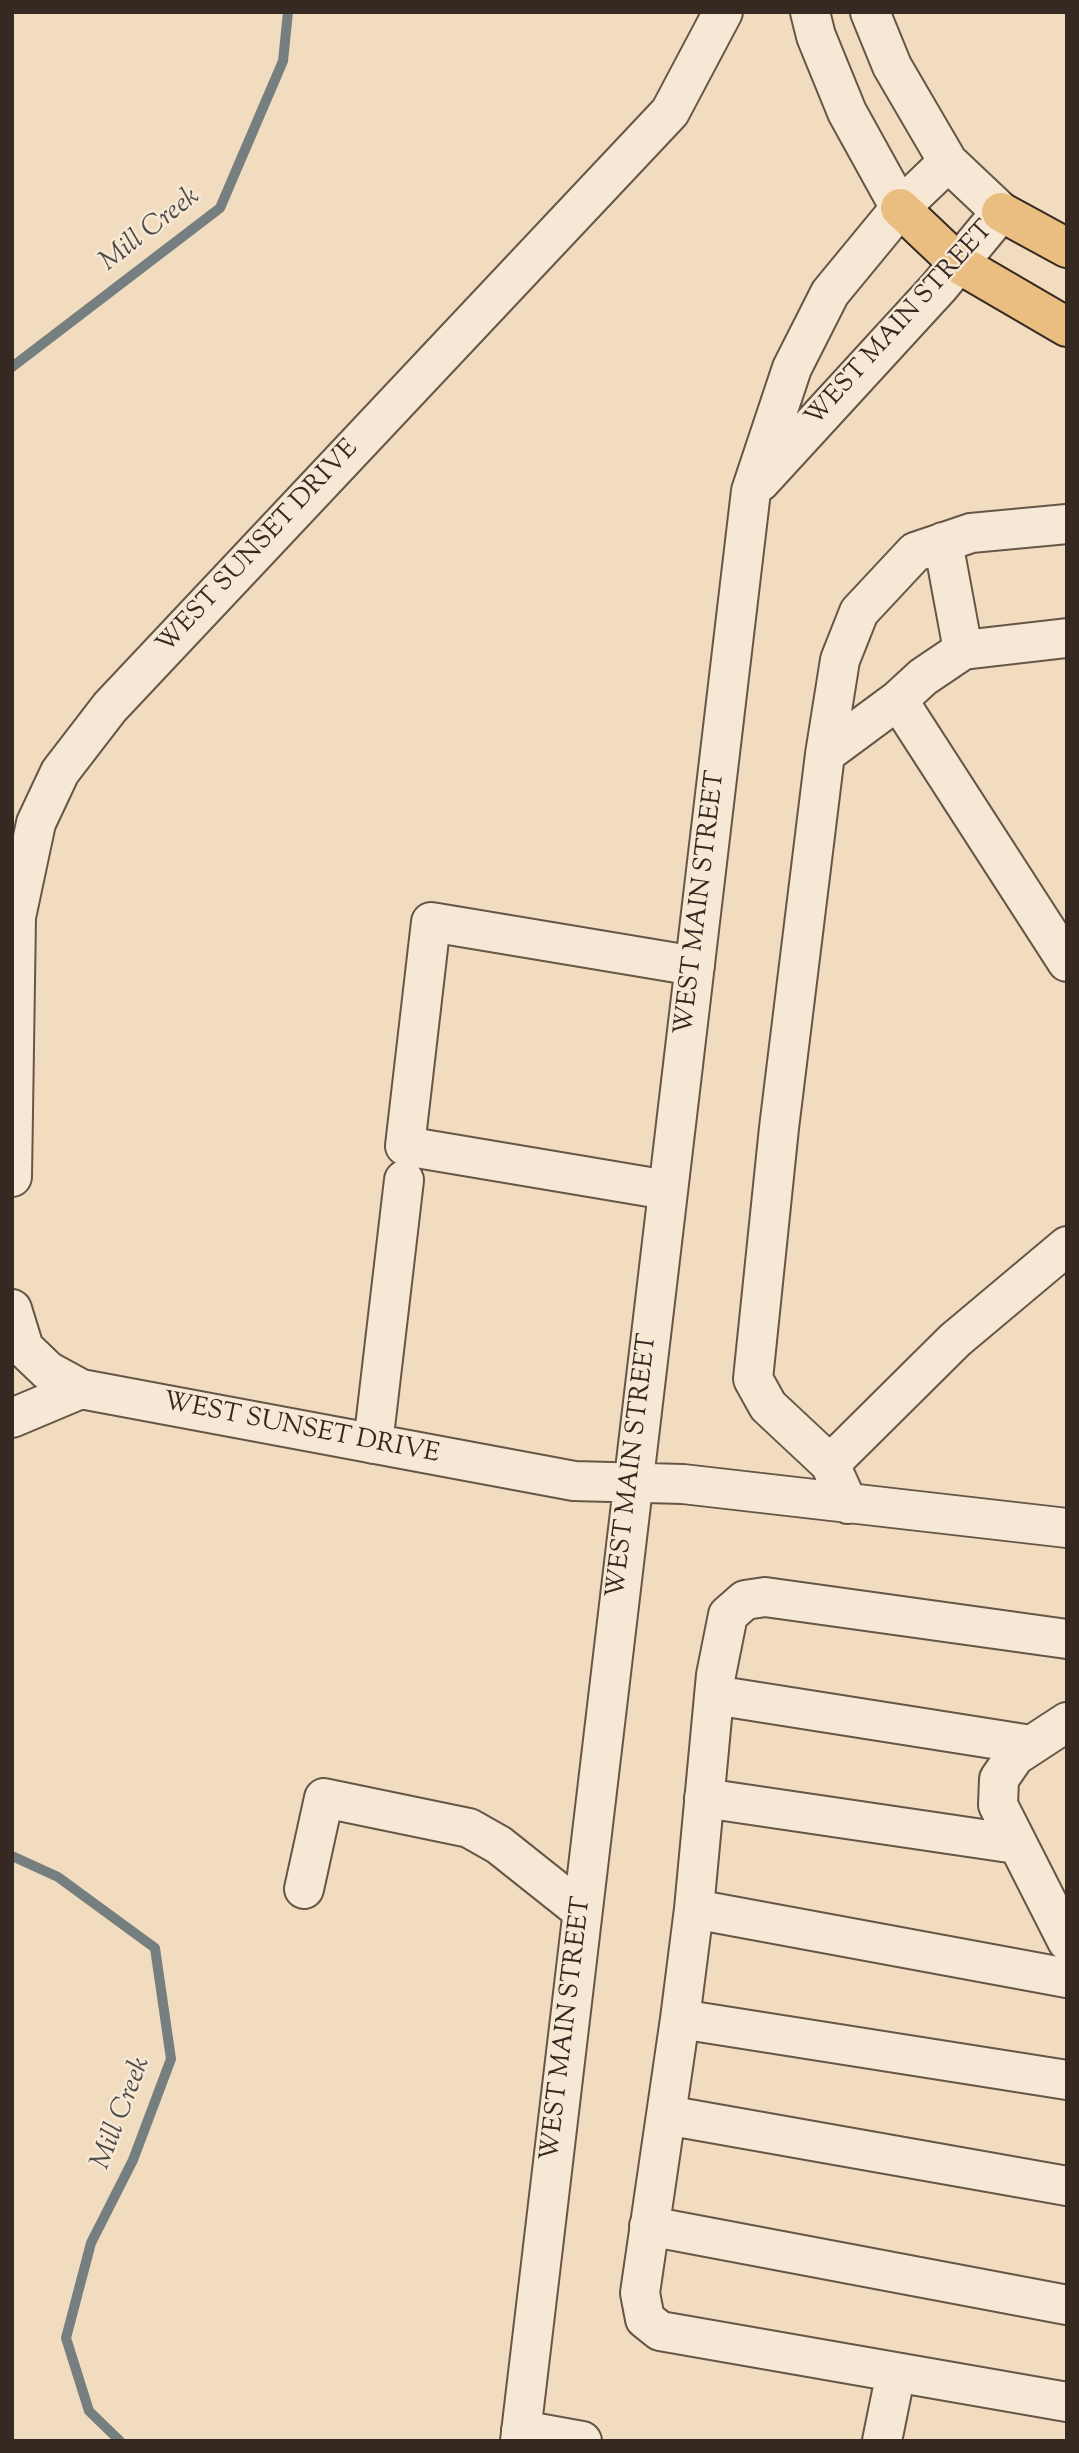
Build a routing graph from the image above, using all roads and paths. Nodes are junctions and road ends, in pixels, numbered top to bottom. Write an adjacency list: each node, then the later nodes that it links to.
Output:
1 (723, 12): 19 (street, WEST SUNSET DRIVE)
2 (810, 12): 5 (street)
3 (870, 12): 4 (street, WEST MAIN STREET)
4 (948, 162): 5 (street, WEST MAIN STREET); 6 (street, WEST MAIN STREET)
5 (901, 208): 8 (main road); 10 (street, WEST MAIN STREET)
6 (1001, 212): 7 (main road); 8 (street, WEST MAIN STREET)
7 (1067, 248)
8 (959, 264): 9 (main road); 10 (street, WEST MAIN STREET)
9 (1067, 327)
10 (751, 491): 18 (street, WEST MAIN STREET)
11 (1067, 524): 12 (street)
12 (943, 542): 14 (street); 16 (street)
13 (1067, 638): 14 (street)
14 (963, 650): 15 (street)
15 (898, 700): 16 (street); 17 (street)
16 (825, 754): 27 (street)
17 (1067, 962)
18 (695, 966): 21 (street, WEST MAIN STREET); 21 (street)
19 (12, 1177)
20 (404, 1180): 26 (street)
21 (667, 1190): 28 (street, WEST MAIN STREET)
22 (1067, 1246): 27 (street)
23 (12, 1309): 24 (street, WEST SUNSET DRIVE)
24 (81, 1389): 25 (street); 26 (street, WEST SUNSET DRIVE)
25 (12, 1418)
26 (373, 1444): 28 (street, WEST SUNSET DRIVE)
27 (830, 1464): 29 (street)
28 (631, 1482): 29 (street, WEST SUNSET DRIVE); 39 (street, WEST MAIN STREET)
29 (848, 1504): 30 (street, WEST SUNSET DRIVE)
30 (1067, 1528)
31 (1067, 1639): 32 (street)
32 (714, 1695): 34 (street); 35 (street)
33 (1067, 1722): 34 (street)
34 (1031, 1745): 36 (street)
35 (704, 1798): 36 (street); 38 (street)
36 (1016, 1844): 40 (street)
37 (304, 1889): 39 (street)
38 (694, 1909): 41 (street); 42 (street)
39 (582, 1911): 50 (street, WEST MAIN STREET)
40 (1067, 1941)
41 (1067, 1978)
42 (680, 2019): 43 (street); 44 (street)
43 (1067, 2080)
44 (666, 2115): 45 (street); 46 (street)
45 (1067, 2186)
46 (649, 2226): 47 (street); 48 (street)
47 (1067, 2305)
48 (896, 2372): 49 (street); 52 (street)
49 (1067, 2402)
50 (521, 2435): 51 (street)
51 (582, 2441)
52 (882, 2441)

